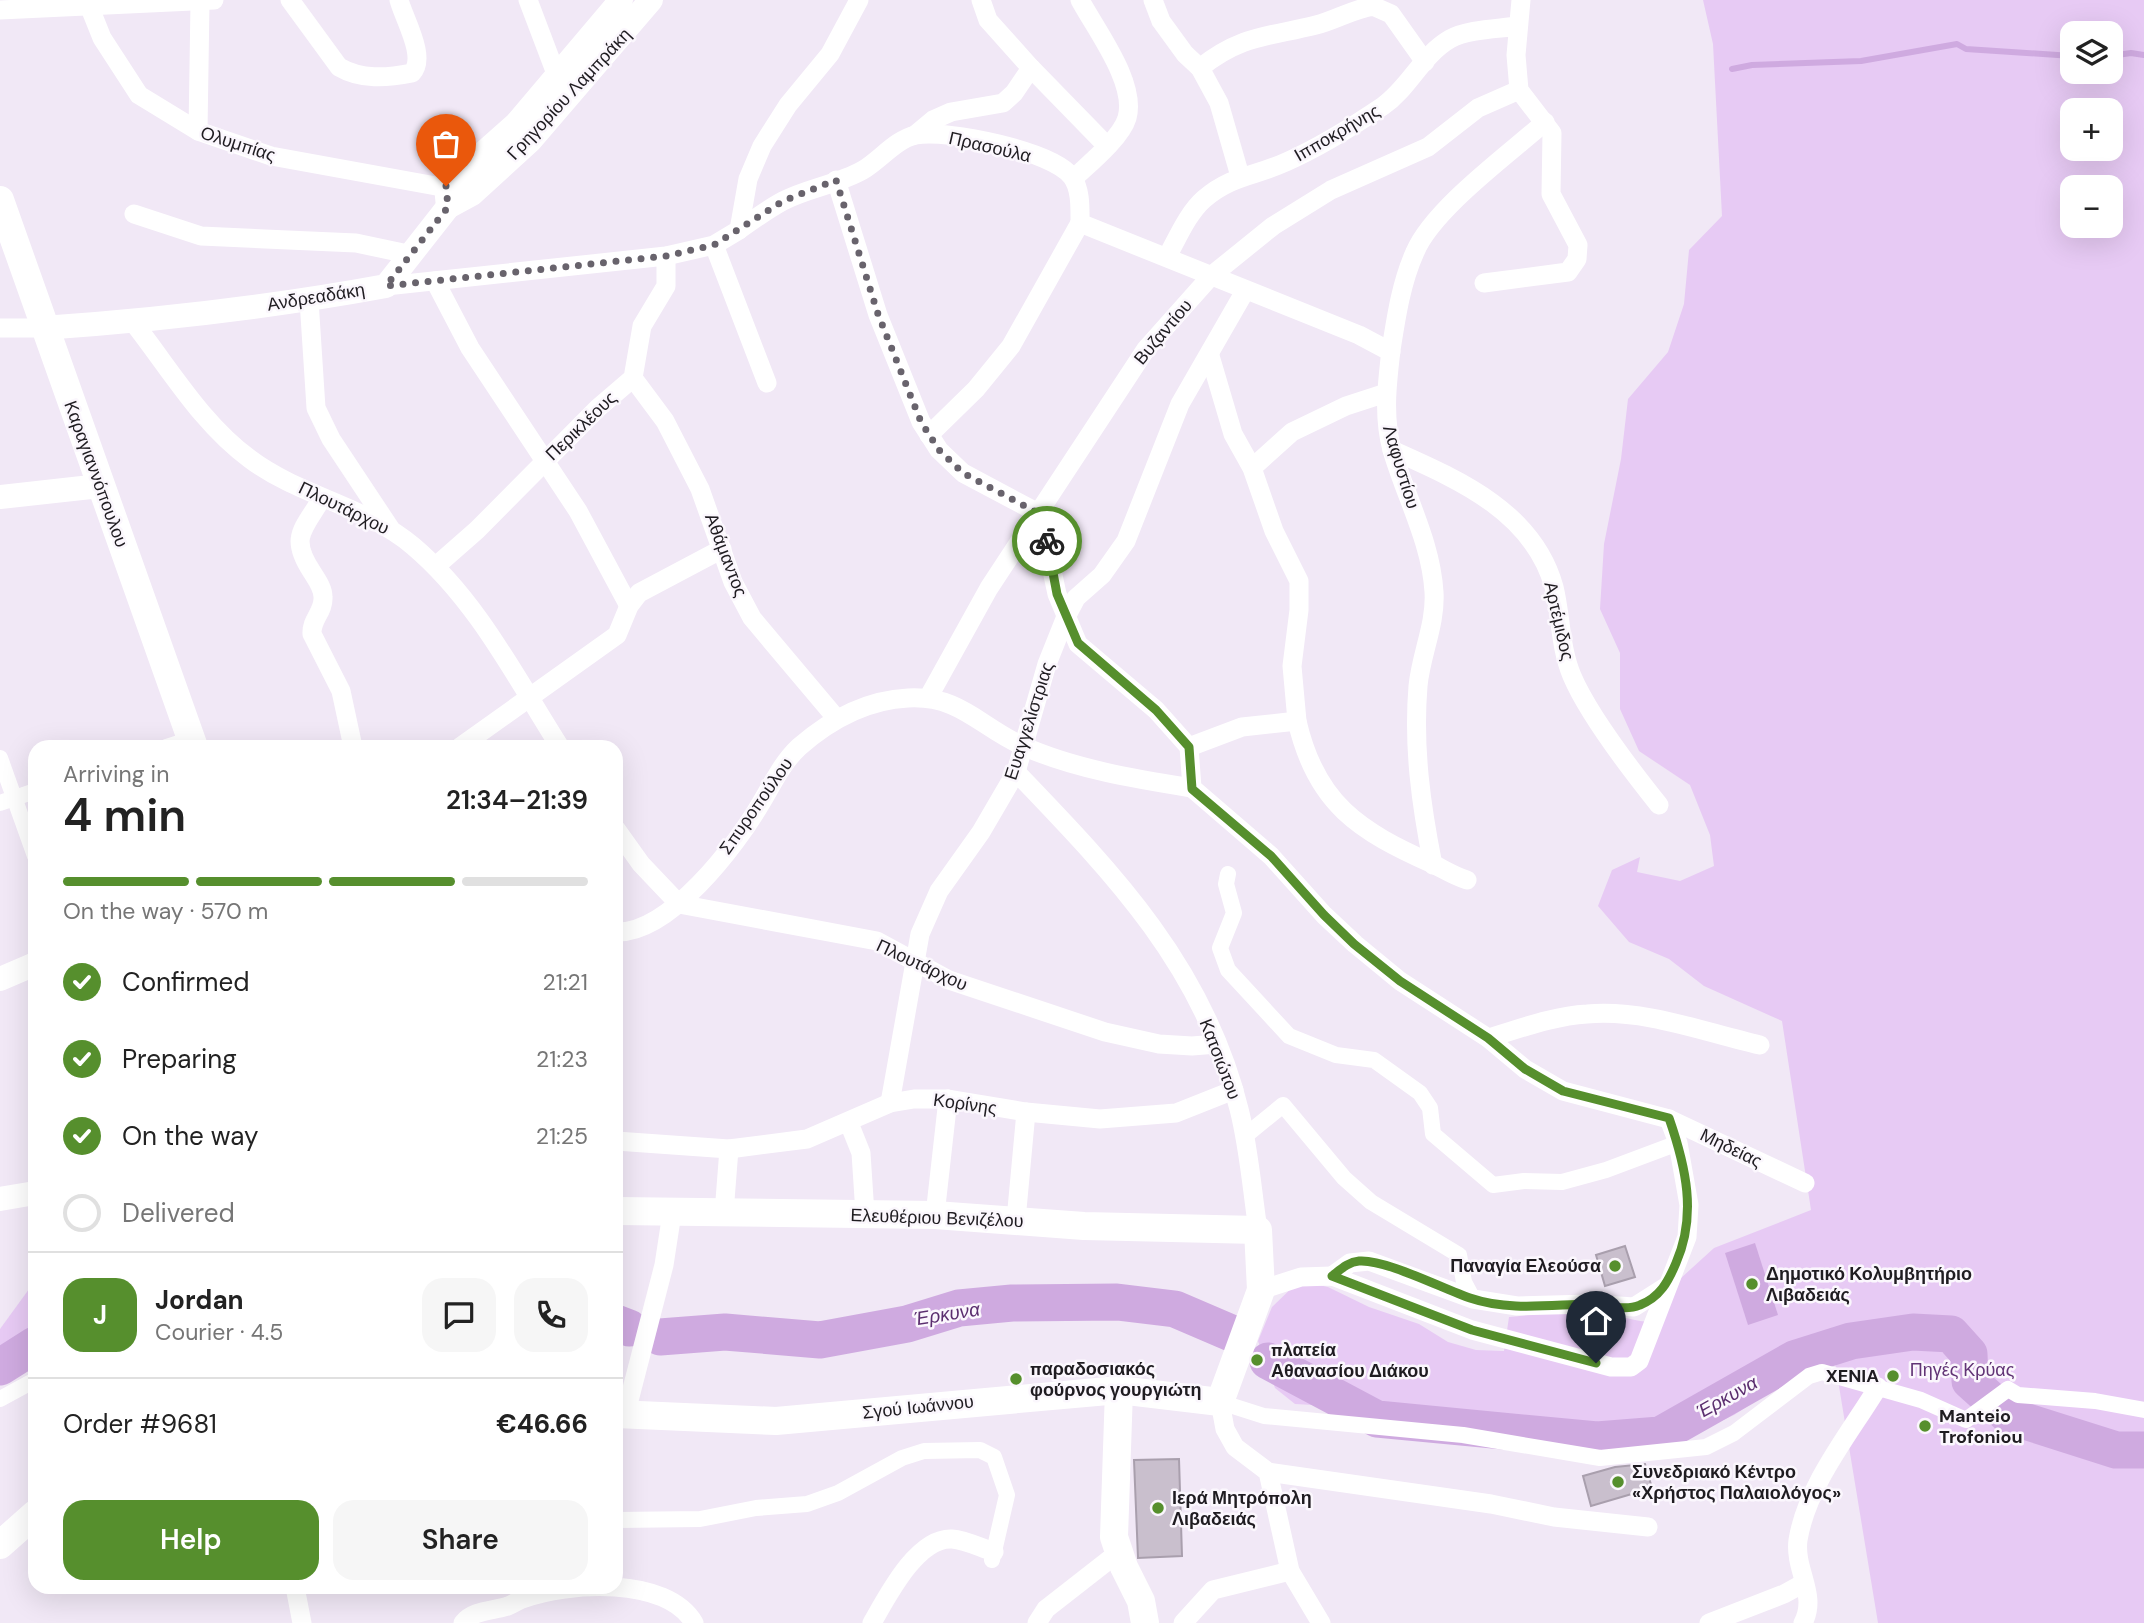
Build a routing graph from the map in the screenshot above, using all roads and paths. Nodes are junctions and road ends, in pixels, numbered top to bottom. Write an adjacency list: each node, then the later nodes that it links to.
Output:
1 (290, 0): 2 (street)
2 (399, 0)
3 (528, 0): 18 (street)
4 (621, 0): 18 (street, Γρηγορίου Λαμπράκη)
5 (651, 0): 18 (street, Γρηγορίου Λαμπράκη)
6 (859, 0): 31 (street)
7 (981, 0): 16 (street)
8 (1080, 0): 23 (street)
9 (1153, 0): 17 (street)
10 (1521, 0): 14 (street)
11 (207, 1): 12 (street); 21 (street)
12 (90, 8): 13 (street); 21 (street, Ολυμπίας)
13 (0, 9)
14 (1518, 26): 15 (street, Ιπποκρήνης); 19 (street)
15 (1424, 62): 17 (street); 24 (street, Ιπποκρήνης)
16 (1031, 68): 22 (street); 23 (street)
17 (1200, 68): 24 (street)
18 (561, 87): 27 (street, Γρηγορίου Λαμπράκη); 27 (street, Γρηγορίου Λαμπράκη)
19 (1519, 90): 20 (street); 36 (street, Βυζαντίου)
20 (1545, 122): 38 (street); 45 (street, Λαφυστίου)
21 (198, 131): 27 (street, Ολυμπίας)
22 (915, 135): 25 (street, Πρασούλα); 26 (street)
23 (1107, 146): 25 (street)
24 (1240, 176): 35 (street, Ιπποκρήνης)
25 (1074, 178): 30 (street)
26 (836, 180): 31 (street); 50 (street)
27 (447, 197): 33 (street, Γρηγορίου Λαμπράκη)
28 (0, 200): 44 (main road, Καραγιαννόπουλου)
29 (135, 214): 33 (street)
30 (1080, 223): 35 (street); 50 (street)
31 (739, 230): 32 (street, Ανδρεαδάκη)
32 (714, 245): 34 (street, Ανδρεαδάκη); 48 (street)
33 (408, 254): 39 (street, Γρηγορίου Λαμπράκη)
34 (666, 256): 37 (street, Ανδρεαδάκη); 47 (street, Περικλέους)
35 (1167, 257): 36 (street)
36 (1211, 276): 40 (street); 57 (street, Βυζαντίου)
37 (435, 281): 39 (street, Ανδρεαδάκη); 52 (street)
38 (1485, 283)
39 (386, 286): 41 (street, Ανδρεαδάκη)
40 (1245, 291): 45 (street); 46 (street, Ευαγγελίστριας)
41 (309, 300): 42 (street, Ανδρεαδάκη); 58 (street)
42 (133, 322): 44 (street, Ανδρεαδάκη); 56 (street, Πλουτάρχου)
43 (0, 328): 44 (street, Ανδρεαδάκη)
44 (43, 328): 54 (main road, Καραγιαννόπουλου)
45 (1391, 352): 49 (street, Λαφυστίου)
46 (1210, 356): 53 (street); 62 (street, Ευαγγελίστριας)
47 (633, 378): 52 (street, Περικλέους); 59 (street, Αθάμαντος)
48 (767, 383)
49 (1386, 393): 51 (street, Λαφυστίου); 53 (street)
50 (929, 435): 57 (street)
51 (1392, 450): 78 (street, Αρτέμιδος); 81 (street, Λαφυστίου)
52 (546, 459): 60 (street, Περικλέους); 61 (street)
53 (1252, 468): 66 (street)
54 (100, 486): 55 (street); 67 (main road, Καραγιαννόπουλου)
55 (0, 497)
56 (322, 498): 58 (street, Πλουτάρχου); 68 (street)
57 (1040, 514): 62 (street); 64 (street, Βυζαντίου)
58 (390, 528): 60 (street, Πλουτάρχου)
59 (722, 549): 61 (street); 65 (street, Αθάμαντος)
60 (436, 566): 63 (street, Πλουτάρχου)
61 (629, 606): 63 (street)
62 (1065, 619): 71 (street, Ευαγγελίστριας); 72 (street)
63 (530, 698): 69 (street); 70 (street, Πλουτάρχου)
64 (928, 698): 65 (street, Σπυροπούλου); 71 (street, Σπυροπούλου)
65 (837, 719): 84 (street, Σπυροπούλου)
66 (1297, 721): 72 (street); 81 (street)
67 (183, 740)
68 (352, 740)
69 (470, 740)
70 (556, 740)
71 (1022, 746): 74 (street, Ευαγγελίστριας); 75 (street, Σπυροπούλου)
72 (1189, 747): 75 (street)
73 (0, 758): 77 (street)
74 (1016, 772): 86 (street, Ευαγγελίστριας); 90 (street, Κατσιώτου)
75 (1192, 789): 89 (street, Μηδείας)
76 (28, 793): 77 (street)
77 (7, 800): 80 (street)
78 (1659, 805)
79 (623, 839): 84 (street)
80 (28, 842)
81 (1433, 865): 83 (street)
82 (1228, 874): 100 (street)
83 (1467, 880)
84 (679, 904): 85 (street, Σπυροπούλου); 86 (street, Πλουτάρχου)
85 (623, 931)
86 (914, 965): 90 (street, Πλουτάρχου); 94 (street, Ευαγγελίστριας)
87 (28, 967): 88 (street)
88 (0, 979)
89 (1488, 1038): 91 (street); 96 (street, Μηδείας)
90 (1217, 1044): 92 (street, Κατσιώτου)
91 (1760, 1045)
92 (1234, 1090): 95 (street, Κορίνης); 98 (street, Κατσιώτου)
93 (948, 1099): 94 (street, Κορίνης); 95 (street, Κορίνης); 109 (street)
94 (890, 1103): 97 (street, Κορίνης)
95 (1026, 1112): 110 (street)
96 (1669, 1118): 100 (street); 102 (street, Μηδείας)
97 (849, 1123): 101 (street, Κορίνης); 108 (street)
98 (1245, 1136): 111 (street, Κατσιώτου); 115 (street)
99 (623, 1141): 101 (street, Κορίνης)
100 (1678, 1143): 113 (street)
101 (729, 1149): 107 (street)
102 (1805, 1183)
103 (28, 1193): 104 (street)
104 (0, 1199)
105 (623, 1211): 106 (main road, Ελευθέριου Βενιζέλου)
106 (672, 1213): 107 (main road, Ελευθέριου Βενιζέλου); 121 (street)
107 (724, 1213): 108 (main road, Ελευθέριου Βενιζέλου)
108 (865, 1214): 109 (main road, Ελευθέριου Βενιζέλου)
109 (935, 1215): 110 (main road, Ελευθέριου Βενιζέλου)
110 (1016, 1220): 111 (main road, Ελευθέριου Βενιζέλου)
111 (1258, 1230): 114 (main road, Κατσιώτου)
112 (1332, 1276): 113 (street); 114 (street); 115 (street)
113 (1668, 1285): 115 (street)
114 (1261, 1290): 120 (main road, Κατσιώτου)
115 (1474, 1299)
116 (28, 1384): 119 (street)
117 (1878, 1387): 120 (street); 122 (street); 132 (street)
118 (1119, 1390): 120 (main road, Σγού Ιωάννου); 123 (main road, Σγού Ιωάννου); 129 (main road)
119 (0, 1399)
120 (1220, 1402): 124 (street)
121 (623, 1406)
122 (2144, 1410)
123 (623, 1413)
124 (1268, 1472): 127 (street); 131 (street)
125 (28, 1520): 128 (main road)
126 (623, 1520): 130 (street)
127 (1648, 1527)
128 (0, 1545)
129 (1118, 1552): 141 (street); 142 (main road)
130 (993, 1556): 140 (street)
131 (1290, 1571): 143 (street); 144 (street)
132 (1804, 1583): 145 (street); 146 (street)
133 (623, 1589): 139 (street)
134 (297, 1594): 137 (street)
135 (546, 1594): 136 (street)
136 (510, 1614): 138 (street)
137 (302, 1623)
138 (463, 1623)
139 (694, 1623)
140 (872, 1623)
141 (1037, 1623)
142 (1145, 1623)
143 (1183, 1623)
144 (1321, 1623)
145 (1709, 1623)
146 (1803, 1623)

